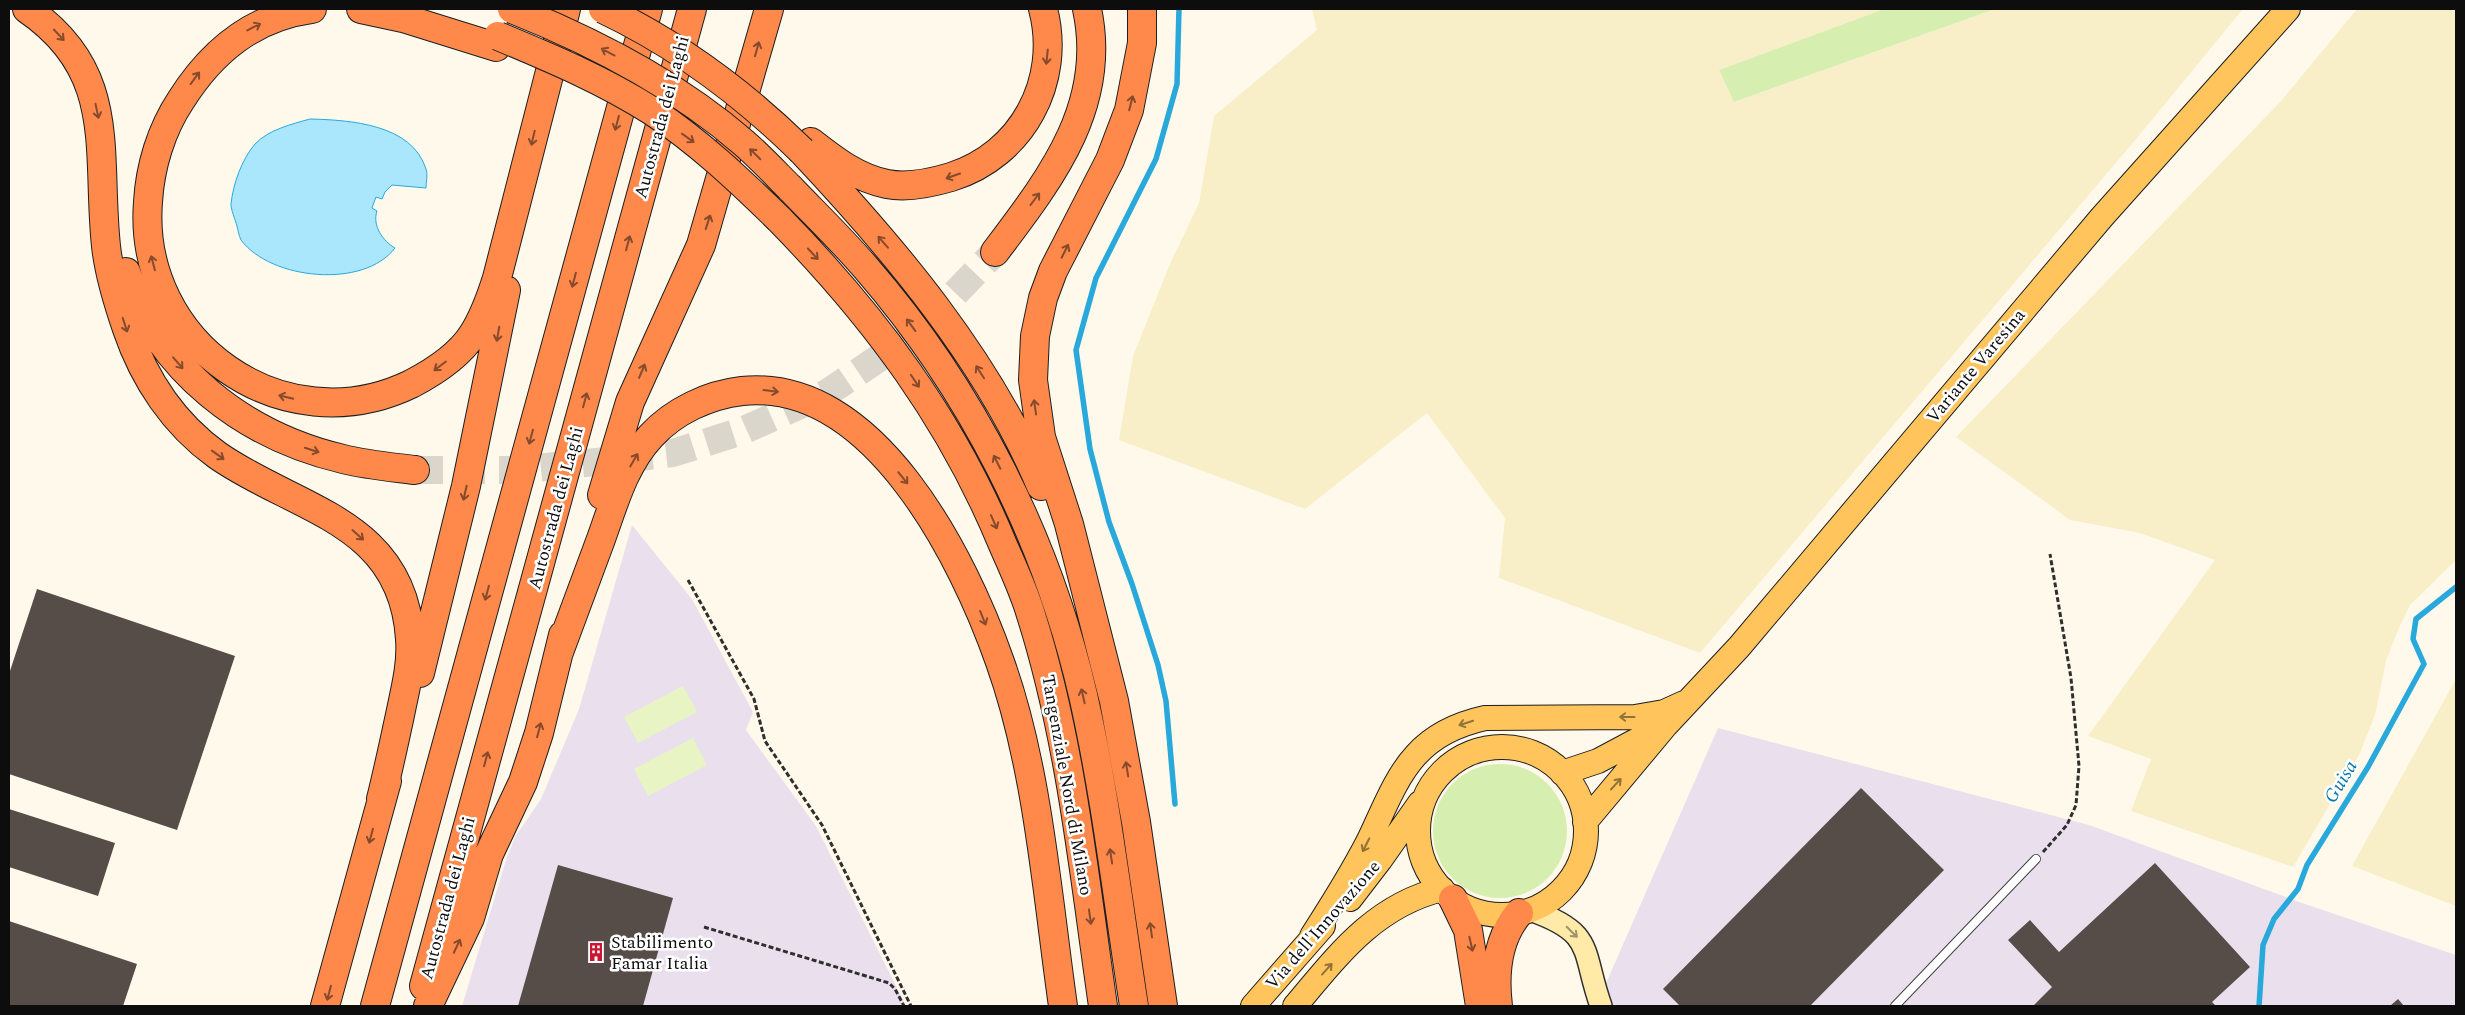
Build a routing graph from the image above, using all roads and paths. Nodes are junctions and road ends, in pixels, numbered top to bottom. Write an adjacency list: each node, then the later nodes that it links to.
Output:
1 (27, 9): 17 (highway, one-way to 17)
2 (312, 9): 18 (highway, one-way to 2)
3 (361, 9): 15 (highway)
4 (426, 9): 15 (highway, Tangenziale Nord di Milano)
5 (512, 9): 44 (highway, Tangenziale Nord di Milano, one-way to 5, bridge)
6 (566, 9): 18 (highway, one-way to 18)
7 (602, 9): 16 (highway, bridge)
8 (648, 9): 37 (highway, one-way to 37)
9 (692, 9): 38 (highway, Autostrada dei Laghi, one-way to 9)
10 (768, 9): 24 (highway, one-way to 10)
11 (1043, 9): 16 (highway, one-way to 16)
12 (1088, 9): 19 (highway, one-way to 12)
13 (1142, 9): 23 (highway, one-way to 13)
14 (2288, 9): 25 (main road, Variante Varesina)
15 (497, 42): 43 (highway, Tangenziale Nord di Milano, one-way to 43, bridge)
16 (804, 144): 23 (highway, one-way to 16)
17 (103, 156): 20 (highway, one-way to 20); 29 (highway, one-way to 29)
18 (522, 183): 29 (highway, one-way to 29)
19 (995, 252)
20 (415, 470)
21 (2050, 554): 31 (path)
22 (688, 580): 41 (path)
23 (1089, 606): 45 (highway, one-way to 23)
24 (559, 652): 39 (highway, one-way to 24); 42 (highway, one-way to 42)
25 (1691, 700): 26 (main road, Variante Varesina); 35 (main road, one-way to 35)
26 (1666, 725): 27 (main road, Variante Varesina); 30 (main road, Variante Varesina, one-way to 26)
27 (1562, 773): 28 (main road); 30 (main road)
28 (1427, 793): 32 (main road); 35 (main road, Via dell'Innovazione)
29 (381, 799): 36 (highway, one-way to 36)
30 (1585, 822): 33 (main road)
31 (2036, 859): 51 (lane)
32 (1447, 894): 33 (main road); 47 (main road, Via dell'Innovazione, one-way to 32); 48 (highway, one-way to 48)
33 (1525, 911): 49 (highway); 50 (street, one-way to 50)
34 (704, 927): 40 (path)
35 (1312, 936): 46 (main road, Via dell'Innovazione)
36 (325, 1006)
37 (374, 1006)
38 (418, 1006)
39 (428, 1006)
40 (904, 1006)
41 (912, 1006)
42 (1063, 1006)
43 (1103, 1006)
44 (1134, 1006)
45 (1165, 1006)
46 (1253, 1006)
47 (1295, 1006)
48 (1480, 1006)
49 (1498, 1006)
50 (1601, 1006)
51 (1895, 1006)

